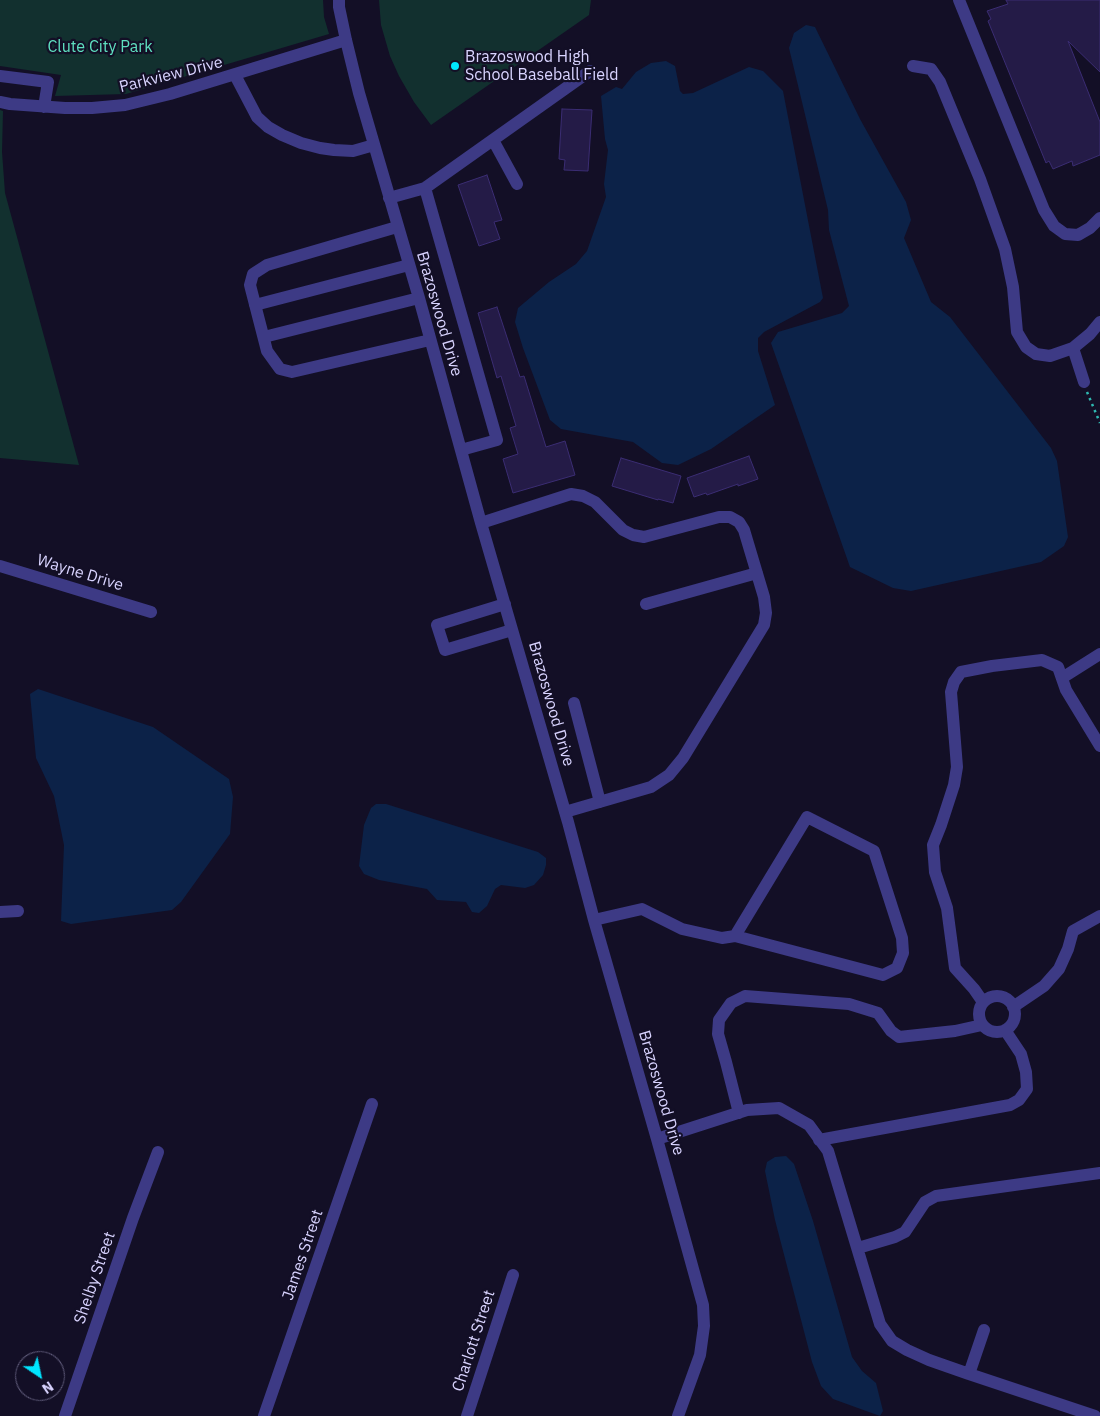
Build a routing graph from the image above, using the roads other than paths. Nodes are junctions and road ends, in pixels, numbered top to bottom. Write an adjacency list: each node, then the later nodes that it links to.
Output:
1 (339, 0): 3 (street, Brazoswood Drive)
2 (959, 0): 15 (street)
3 (346, 40): 6 (street, Parkview Drive); 11 (street, Brazoswood Drive)
4 (913, 66): 23 (street)
5 (590, 71): 10 (street)
6 (236, 75): 9 (street, Parkview Drive); 11 (street)
7 (0, 76): 9 (street)
8 (0, 102): 9 (street, Parkview Drive)
9 (44, 107)
10 (493, 140): 12 (street); 13 (street)
11 (374, 145): 14 (street, Brazoswood Drive)
12 (517, 184)
13 (426, 188): 14 (street); 25 (street)
14 (389, 198): 16 (street, Brazoswood Drive)
15 (1100, 218)
16 (397, 227): 17 (street, Brazoswood Drive); 19 (street)
17 (408, 265): 18 (street, Brazoswood Drive); 19 (street)
18 (419, 298): 21 (street); 22 (street, Brazoswood Drive)
19 (255, 305): 21 (street)
20 (1100, 322): 23 (street)
21 (264, 337): 22 (street)
22 (430, 340): 25 (street, Brazoswood Drive)
23 (1073, 348): 24 (street)
24 (1084, 382)
25 (461, 450): 26 (street, Brazoswood Drive)
26 (481, 523): 28 (street); 29 (street, Brazoswood Drive)
27 (0, 566): 31 (street, Wayne Drive)
28 (757, 573): 30 (street); 37 (street)
29 (505, 604): 32 (street, Brazoswood Drive); 32 (street)
30 (646, 604)
31 (151, 612)
32 (512, 630): 38 (street, Brazoswood Drive)
33 (1100, 654): 34 (street)
34 (1062, 678): 36 (street); 44 (street)
35 (574, 703): 37 (street)
36 (1100, 746)
37 (600, 802): 38 (street)
38 (565, 812): 42 (street, Brazoswood Drive)
39 (18, 911): 40 (street)
40 (0, 912)
41 (1100, 916): 45 (street)
42 (594, 920): 43 (street); 50 (street, Brazoswood Drive)
43 (735, 936): 43 (street)
44 (983, 1002): 45 (street); 46 (street)
45 (1013, 1007): 47 (street)
46 (982, 1025): 47 (street); 49 (street)
47 (1006, 1030): 51 (street)
48 (372, 1104): 59 (street, James Street)
49 (739, 1113): 50 (street); 51 (street)
50 (657, 1139): 61 (street, Brazoswood Drive)
51 (819, 1140): 54 (street)
52 (158, 1152): 58 (street, Shelby Street)
53 (1100, 1173): 54 (street)
54 (858, 1248): 57 (street)
55 (513, 1275): 60 (street, Charlott Street)
56 (984, 1330): 57 (street)
57 (969, 1374): 62 (street)
58 (65, 1416)
59 (264, 1416)
60 (467, 1416)
61 (678, 1416)
62 (1095, 1416)

